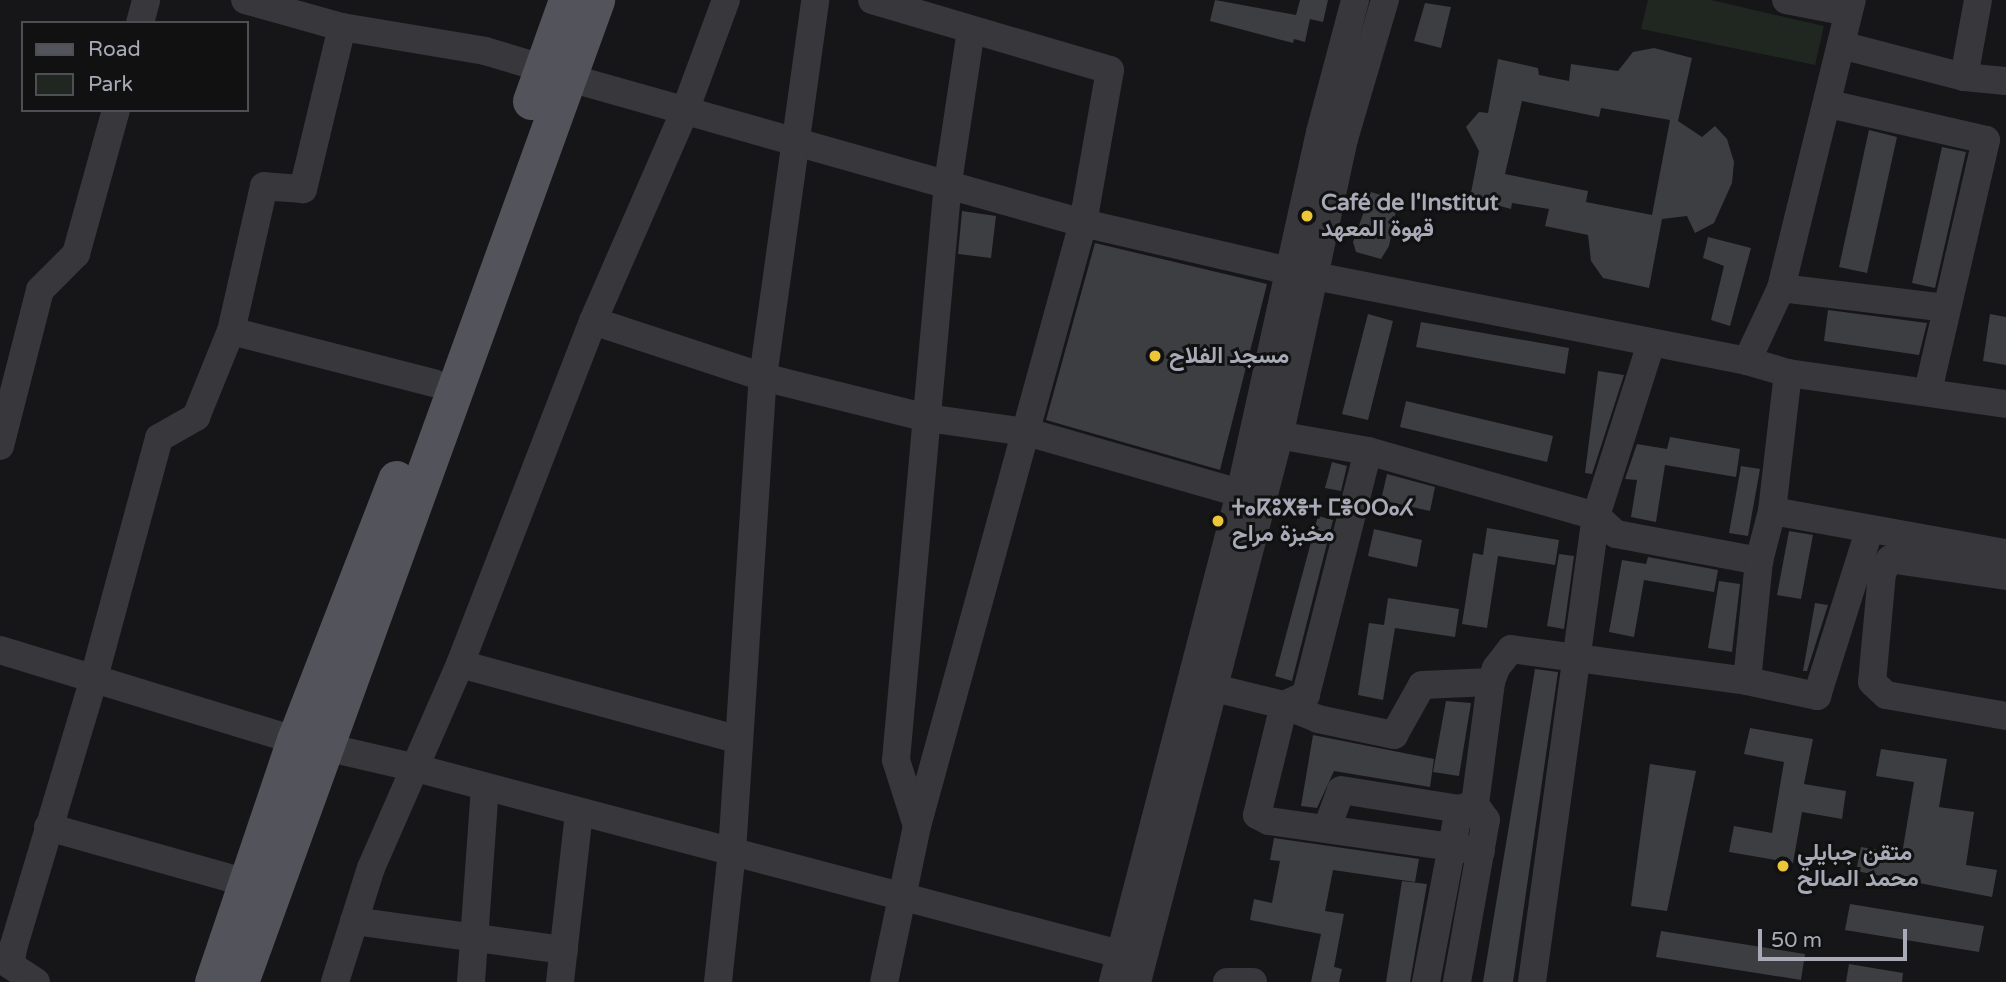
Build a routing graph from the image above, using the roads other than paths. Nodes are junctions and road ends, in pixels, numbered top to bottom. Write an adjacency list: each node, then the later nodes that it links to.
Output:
1 (146, 0): 13 (street)
2 (245, 0): 14 (street)
3 (567, 0): 17 (main road)
4 (596, 0): 17 (main road)
5 (726, 0): 21 (street)
6 (815, 0): 24 (street)
7 (872, 0): 15 (street)
8 (1355, 0): 23 (street)
9 (1385, 0): 23 (street)
10 (1786, 0): 12 (street)
11 (1978, 0): 18 (street)
12 (1850, 6): 16 (street)
13 (141, 21)
14 (342, 27): 17 (street); 32 (street)
15 (971, 30): 25 (street); 26 (street)
16 (1841, 45): 18 (street); 20 (street)
17 (554, 73): 21 (street); 37 (main road); 62 (main road)
18 (1964, 77): 19 (street)
19 (2006, 81)
20 (1829, 104): 29 (street); 30 (street)
21 (686, 108): 24 (street); 31 (street)
22 (115, 112): 43 (street)
23 (1332, 135): 27 (street); 28 (street)
24 (795, 144): 25 (street); 36 (street)
25 (947, 182): 26 (street); 40 (street)
26 (1083, 223): 27 (street); 41 (street)
27 (1289, 271): 28 (street); 42 (street)
28 (1317, 276): 33 (street); 42 (street)
29 (1781, 288): 30 (street); 34 (street)
30 (1947, 308): 38 (street)
31 (593, 321): 36 (street); 54 (street)
32 (231, 331): 37 (street); 55 (street)
33 (1651, 344): 34 (street); 47 (street)
34 (1747, 361): 35 (street)
35 (1788, 373): 38 (street); 46 (street)
36 (763, 377): 40 (street); 61 (street)
37 (434, 383): 62 (main road)
38 (1928, 391): 39 (street)
39 (2006, 404)
40 (927, 418): 41 (street); 67 (street)
41 (1027, 432): 45 (street); 67 (street)
42 (1266, 433): 44 (street); 45 (street); 58 (street)
43 (0, 446)
44 (1368, 451): 47 (street); 59 (street)
45 (1240, 493): 58 (street)
46 (1772, 511): 48 (street); 50 (street)
47 (1596, 516): 50 (street); 53 (street)
48 (1869, 531): 49 (street); 56 (street)
49 (2006, 554)
50 (1759, 561): 56 (street)
51 (2006, 576): 60 (street)
52 (0, 650): 55 (street)
53 (1579, 660): 56 (street); 57 (street); 93 (street)
54 (460, 664): 61 (street); 63 (street)
55 (93, 681): 62 (street); 68 (street)
56 (1747, 681)
57 (1491, 682): 59 (street); 65 (street)
58 (1204, 685): 59 (street); 78 (street); 88 (street)
59 (1284, 705): 69 (street)
60 (2006, 716)
61 (739, 740): 72 (street)
62 (311, 743): 63 (street); 73 (main road); 81 (main road)
63 (412, 767): 64 (street); 75 (street)
64 (485, 788): 66 (street); 76 (street)
65 (1473, 811): 69 (street); 70 (street); 71 (street)
66 (579, 813): 72 (street); 77 (street)
67 (917, 826): 74 (street)
68 (48, 827): 73 (street); 79 (street)
69 (1327, 828): 70 (street)
70 (1452, 845): 71 (street); 91 (street)
71 (1481, 850): 92 (street)
72 (732, 852): 74 (street); 85 (street)
73 (247, 883): 80 (main road)
74 (904, 897): 78 (street); 86 (street)
75 (354, 921): 76 (street); 82 (street)
76 (475, 936): 77 (street); 83 (street)
77 (564, 950): 84 (street)
78 (1120, 954): 87 (street)
79 (36, 982)
80 (213, 982)
81 (240, 982)
82 (335, 982)
83 (471, 982)
84 (560, 982)
85 (718, 982)
86 (884, 982)
87 (1113, 982)
88 (1137, 982)
89 (1227, 982): 90 (street)
90 (1253, 982)
91 (1426, 982)
92 (1457, 982)
93 (1532, 982)

